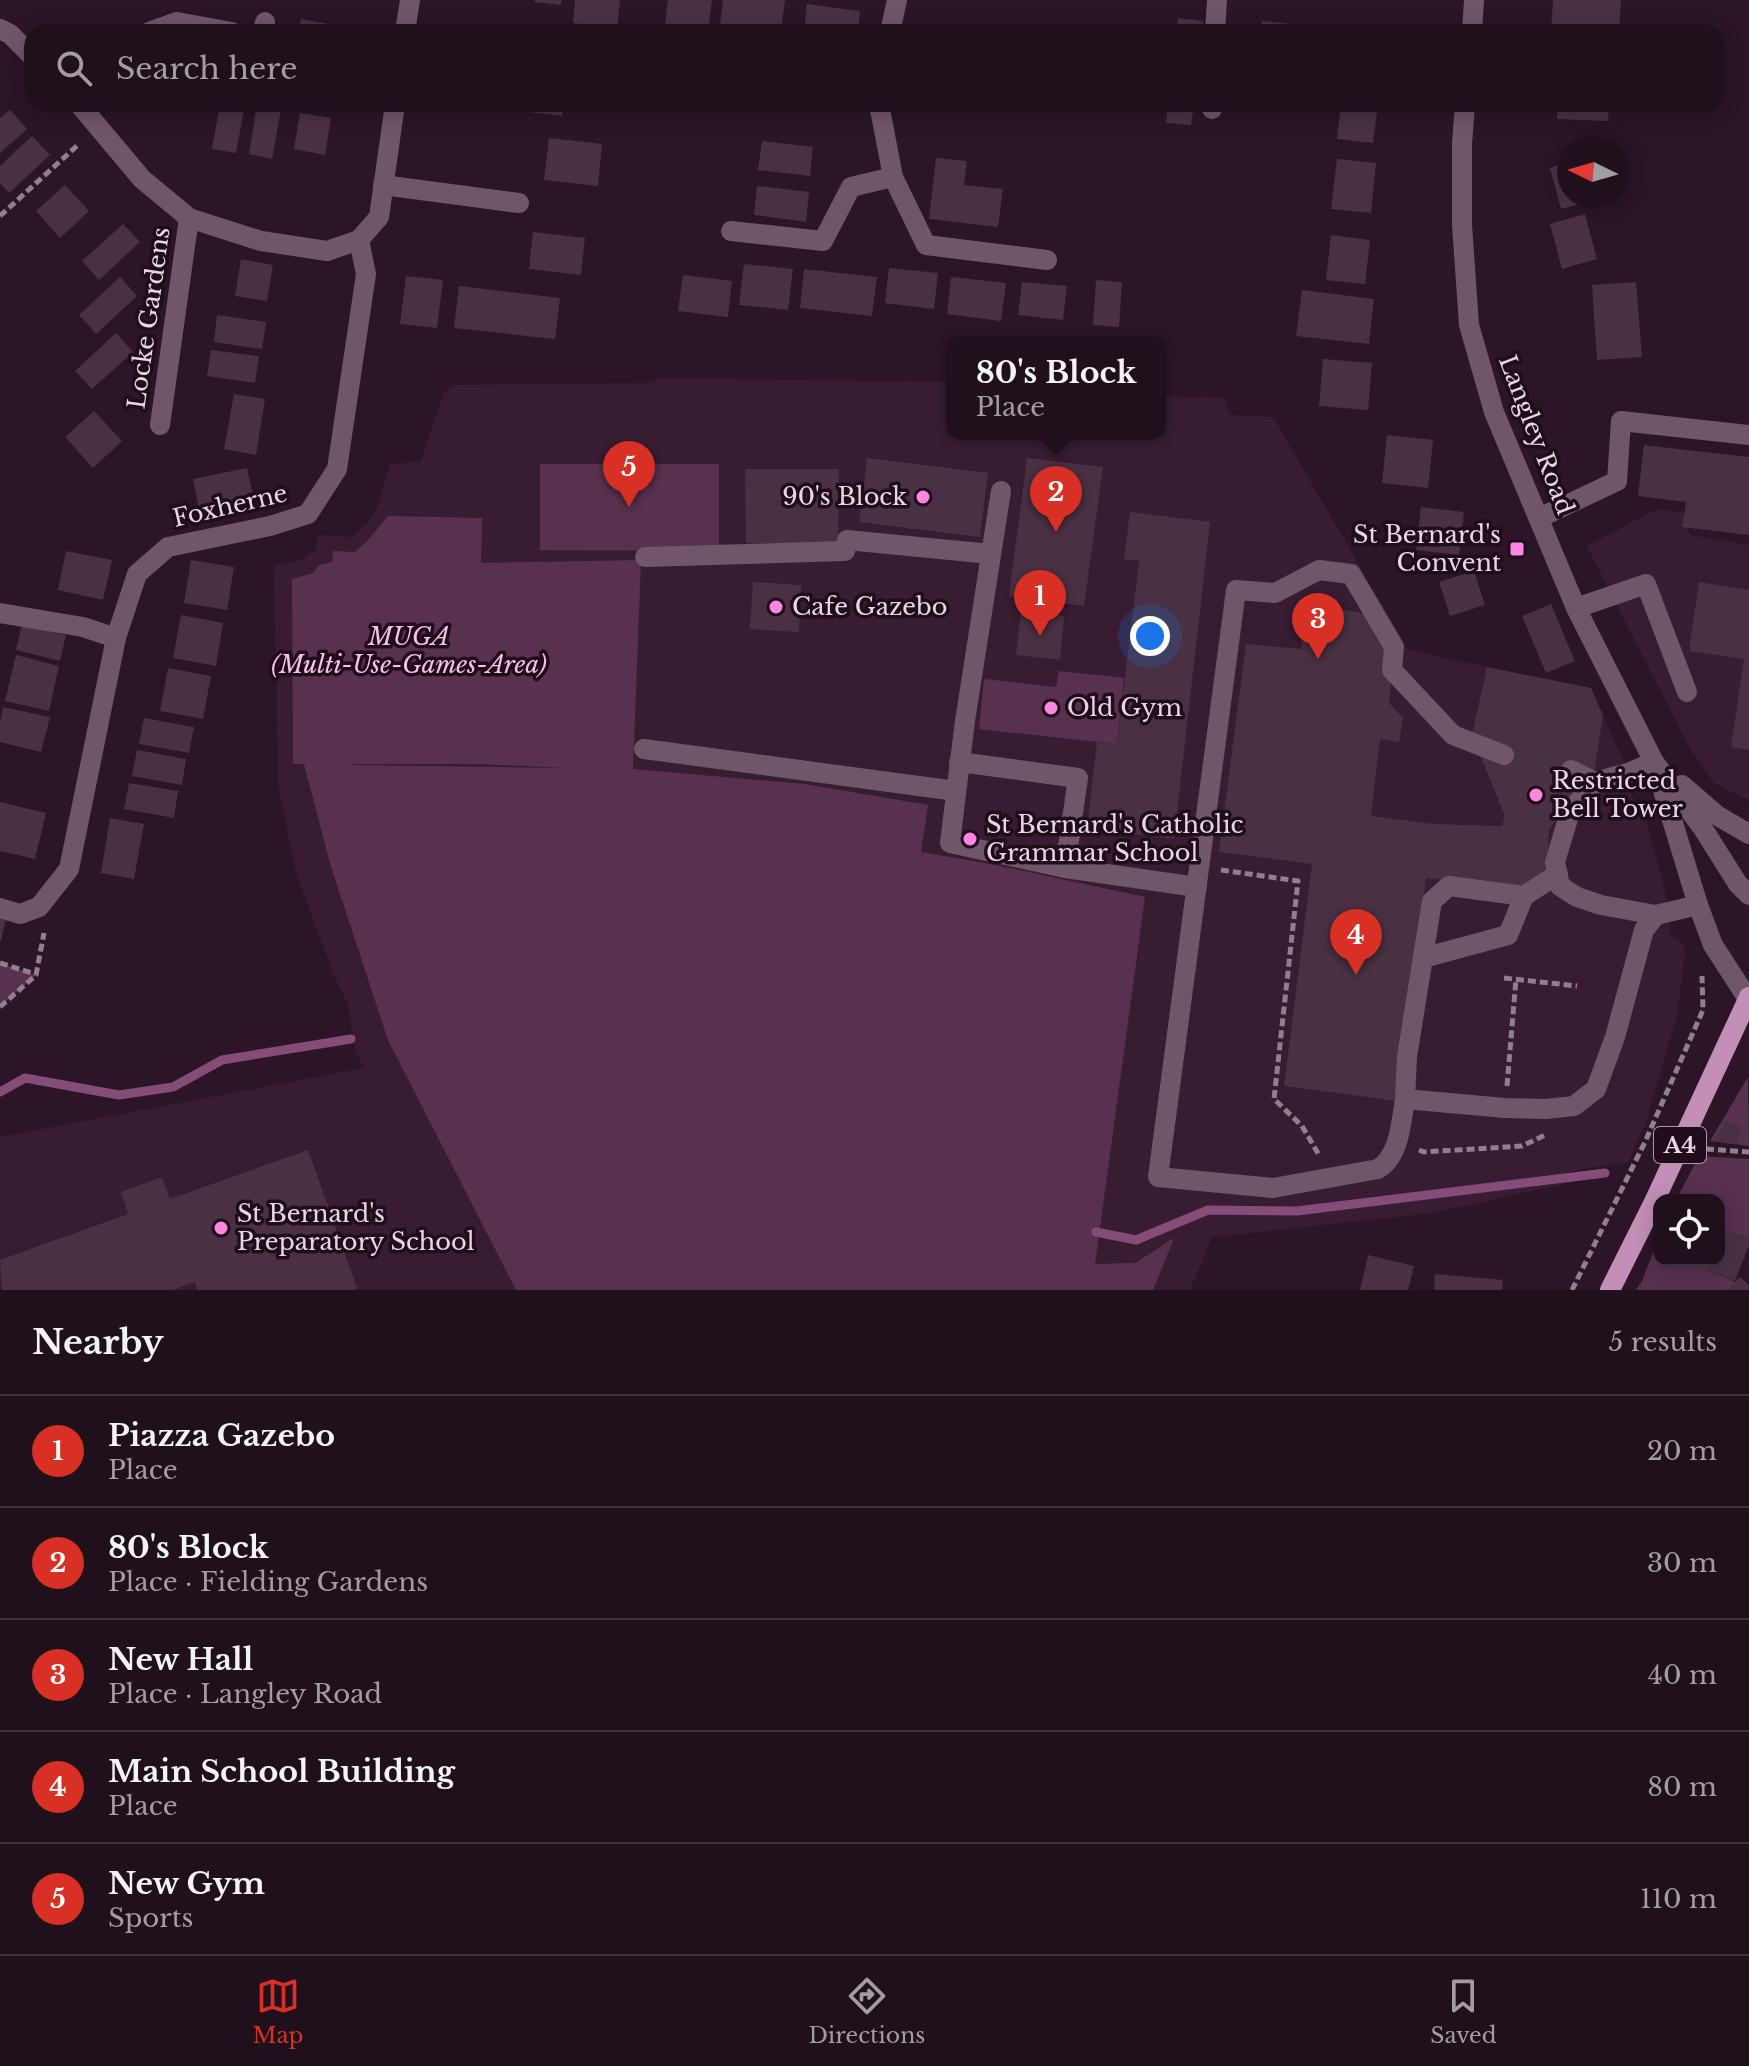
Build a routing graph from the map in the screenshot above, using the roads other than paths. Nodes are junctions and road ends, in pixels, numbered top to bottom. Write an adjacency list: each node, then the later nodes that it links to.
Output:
1 (410, 0): 5 (street)
2 (897, 0): 6 (street)
3 (1217, 0): 7 (street)
4 (1474, 0): 8 (street)
5 (406, 24)
6 (892, 24)
7 (1216, 24)
8 (1472, 24)
9 (0, 29): 10 (street)
10 (24, 48)
11 (86, 112): 18 (street)
12 (394, 112): 16 (street)
13 (881, 112): 15 (street)
14 (1464, 112): 25 (street, Langley Road)
15 (893, 177): 19 (street); 21 (street)
16 (383, 185): 17 (street); 20 (street)
17 (519, 203)
18 (189, 218): 20 (street); 22 (street, Locke Gardens)
19 (731, 231)
20 (359, 240): 30 (street, Foxherne)
21 (1047, 260)
22 (160, 425)
23 (1749, 435): 25 (street)
24 (1001, 491): 26 (street)
25 (1539, 518): 28 (street, Langley Road)
26 (991, 554): 27 (street); 34 (street)
27 (645, 557)
28 (1576, 608): 31 (street); 35 (street, Langley Road)
29 (0, 613): 30 (street)
30 (116, 638): 46 (street, Foxherne)
31 (1687, 692)
32 (644, 749): 38 (street)
33 (1504, 755): 42 (street)
34 (959, 762): 38 (street); 40 (street)
35 (1654, 762): 37 (street); 39 (street, Langley Road); 43 (street, Langley Road); 45 (street, Langley Road)
36 (1571, 770): 37 (street)
37 (1595, 782): 41 (street)
38 (956, 791): 40 (street)
39 (1749, 834)
40 (1065, 868): 42 (street)
41 (1558, 874): 44 (street); 47 (street)
42 (1198, 877): 50 (street)
43 (1749, 895)
44 (1524, 896): 48 (street); 48 (street)
45 (1698, 905): 47 (street); 49 (street, Langley Road)
46 (0, 908)
47 (1656, 915): 50 (street)
48 (1423, 958): 50 (street)
49 (1748, 998): 51 (main road, A4)
50 (1405, 1099)
51 (1610, 1290)

